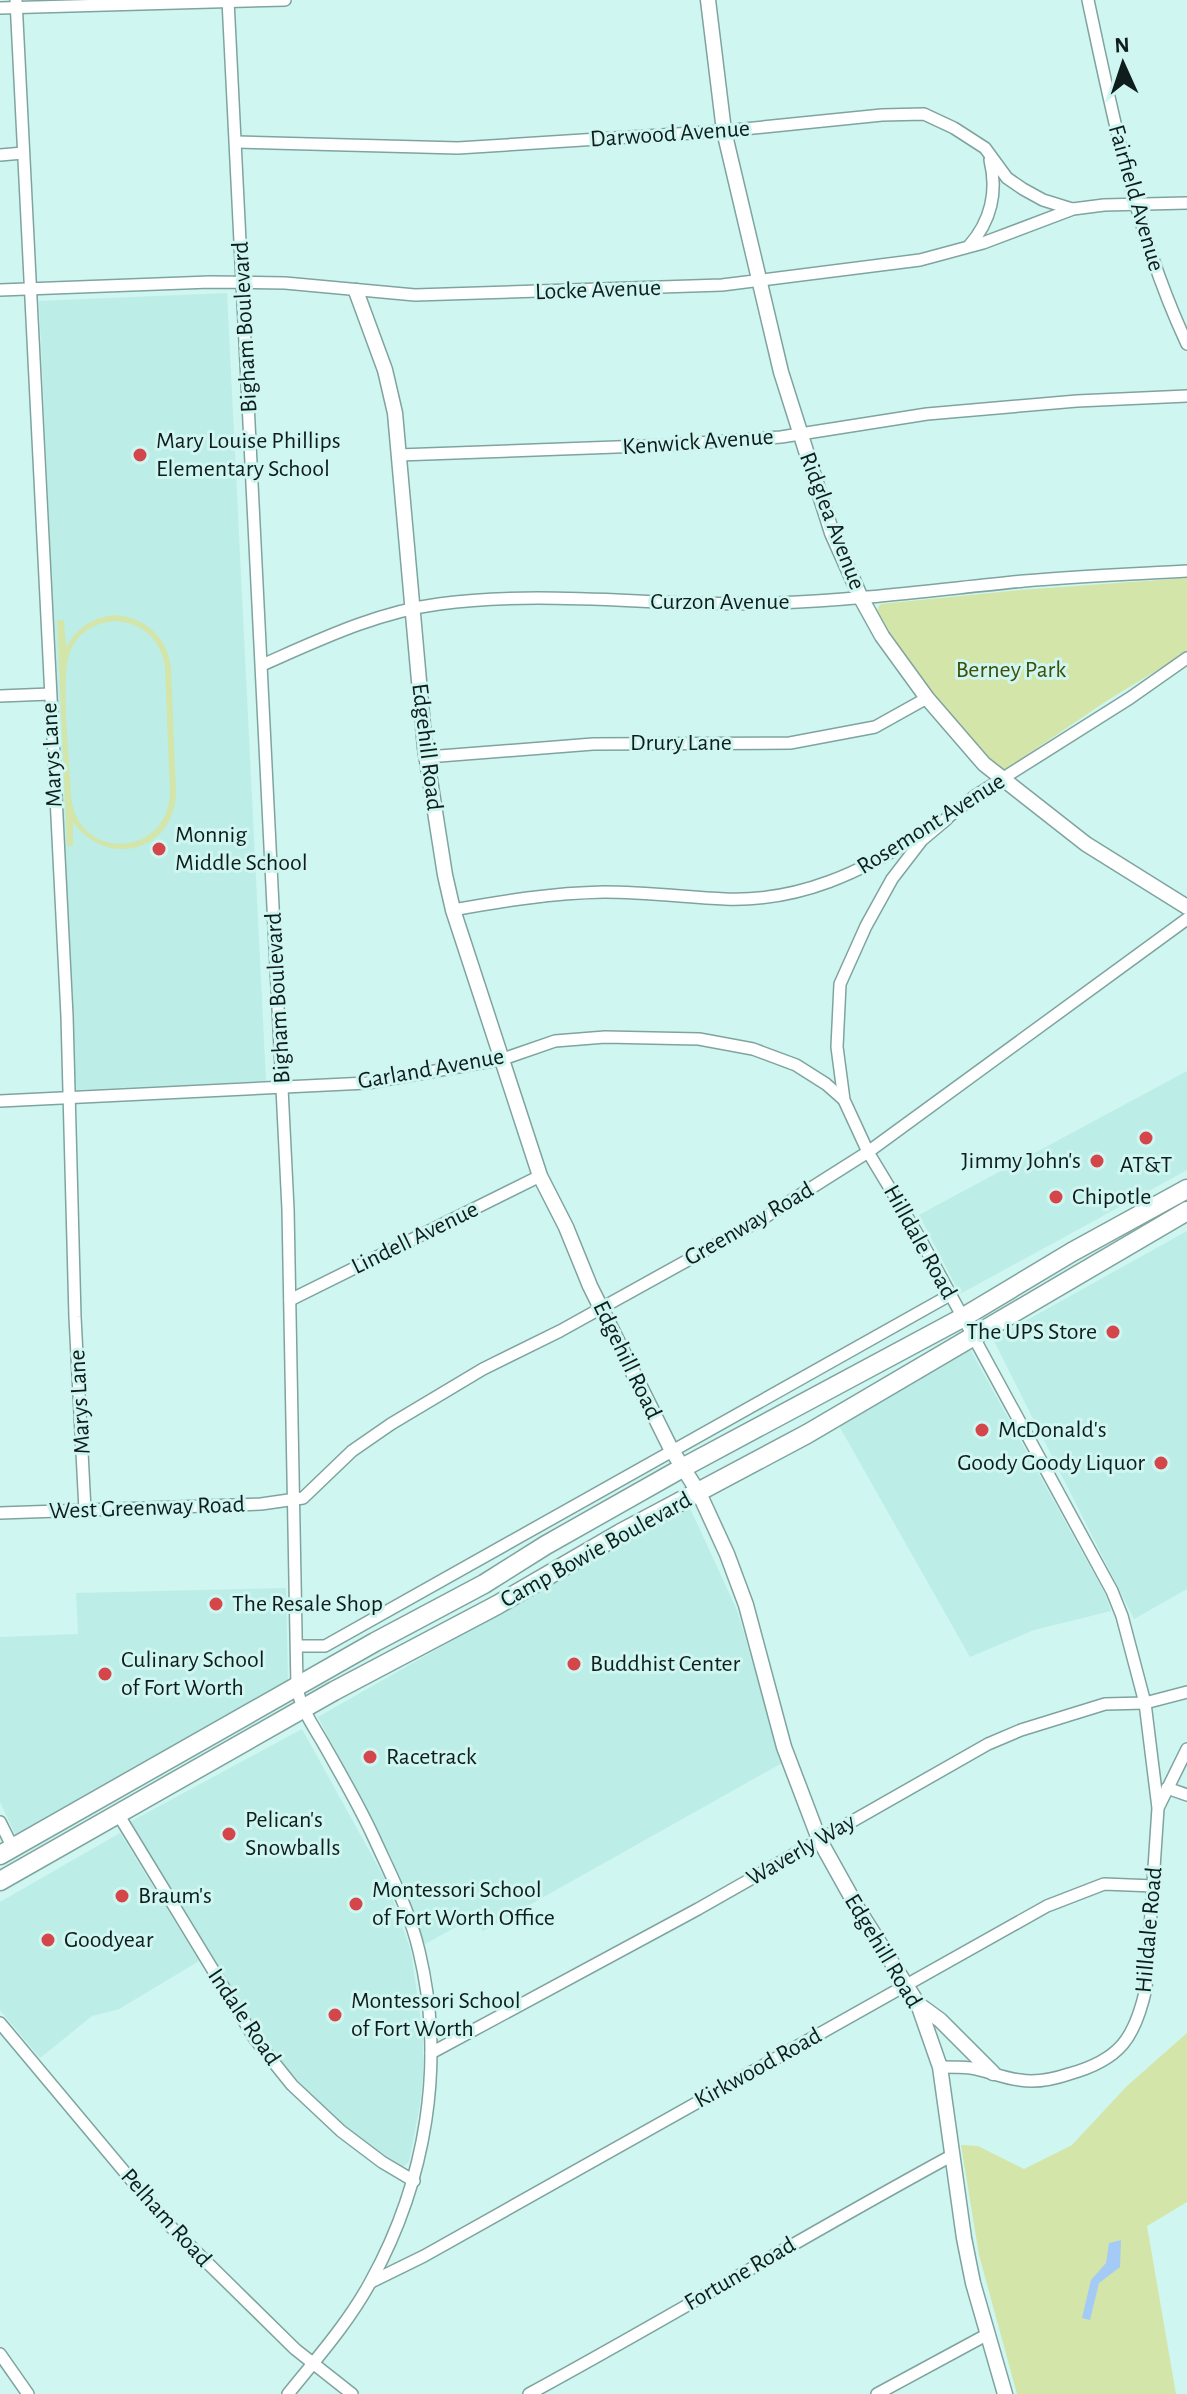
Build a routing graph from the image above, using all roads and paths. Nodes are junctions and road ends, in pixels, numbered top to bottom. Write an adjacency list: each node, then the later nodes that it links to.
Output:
1 (228, 0): 2 (street); 5 (street); 8 (street, Bigham Boulevard)
2 (285, 0)
3 (708, 0): 7 (street, Ridglea Avenue)
4 (1088, 0): 13 (street, Fairfield Avenue)
5 (16, 4): 6 (street); 9 (street, Marys Lane)
6 (0, 8)
7 (724, 131): 8 (street, Darwood Avenue); 11 (street, Darwood Avenue); 16 (street, Ridglea Avenue)
8 (236, 142): 17 (street, Bigham Boulevard)
9 (23, 153): 10 (street); 18 (street, Marys Lane)
10 (0, 155)
11 (989, 155): 14 (street, Darwood Avenue); 15 (street)
12 (1187, 203): 13 (street, Locke Avenue)
13 (1136, 205): 14 (street, Locke Avenue); 21 (street, Fairfield Avenue)
14 (1073, 209): 15 (street, Locke Avenue)
15 (969, 246): 16 (street, Locke Avenue)
16 (759, 280): 20 (street, Locke Avenue); 23 (street, Ridglea Avenue)
17 (243, 283): 18 (street, Locke Avenue); 20 (street, Locke Avenue); 29 (street, Bigham Boulevard)
18 (30, 289): 19 (street, Locke Avenue); 30 (street, Marys Lane)
19 (0, 290)
20 (356, 291): 24 (street, Edgehill Road)
21 (1187, 344)
22 (1187, 396): 23 (street, Kenwick Avenue)
23 (800, 434): 24 (street, Kenwick Avenue); 26 (street, Ridglea Avenue)
24 (399, 455): 27 (street, Edgehill Road)
25 (1187, 571): 26 (street, Curzon Avenue)
26 (861, 598): 27 (street, Curzon Avenue); 32 (street, Ridglea Avenue)
27 (411, 609): 29 (street, Curzon Avenue); 33 (street, Edgehill Road)
28 (1187, 658): 34 (street, Rosemont Avenue)
29 (262, 665): 40 (street, Bigham Boulevard)
30 (50, 694): 31 (street); 41 (street, Marys Lane)
31 (0, 696)
32 (927, 698): 33 (street, Drury Lane); 34 (street, Ridglea Avenue)
33 (427, 757): 37 (street, Edgehill Road)
34 (1002, 779): 35 (street, Rosemont Avenue); 36 (street, Ridglea Avenue)
35 (947, 819): 37 (street, Rosemont Avenue); 42 (street, Hilldale Road)
36 (1187, 907)
37 (453, 910): 39 (street, Edgehill Road)
38 (1187, 919): 44 (street, Greenway Road)
39 (503, 1059): 40 (street, Garland Avenue); 42 (street, Garland Avenue); 45 (street, Edgehill Road)
40 (283, 1086): 41 (street, Garland Avenue); 49 (street, Bigham Boulevard)
41 (69, 1098): 43 (street, Garland Avenue); 57 (street, Marys Lane)
42 (844, 1100): 44 (street, Hilldale Road)
43 (0, 1101)
44 (868, 1152): 48 (street, Hilldale Road); 50 (street, Greenway Road)
45 (540, 1176): 49 (street, Lindell Avenue); 50 (street, Edgehill Road)
46 (1187, 1189): 51 (main road, Camp Bowie Boulevard)
47 (1187, 1208): 52 (main road, Camp Bowie Boulevard)
48 (950, 1295): 51 (street, Hilldale Road); 53 (street)
49 (290, 1300): 56 (street, Bigham Boulevard)
50 (602, 1308): 53 (street, Edgehill Road); 56 (street, Greenway Road)
51 (962, 1318): 52 (street, Hilldale Road); 54 (main road, Camp Bowie Boulevard)
52 (974, 1338): 55 (main road, Camp Bowie Boulevard); 64 (street, Hilldale Road)
53 (671, 1449): 54 (street, Edgehill Road); 61 (street)
54 (684, 1467): 55 (street, Edgehill Road); 59 (main road, Camp Bowie Boulevard)
55 (699, 1493): 60 (main road, Camp Bowie Boulevard); 73 (street, Edgehill Road)
56 (295, 1500): 57 (street, West Greenway Road); 61 (street, Bigham Boulevard)
57 (85, 1510): 58 (street, West Greenway Road)
58 (0, 1513)
59 (484, 1584): 60 (main road); 62 (main road, Camp Bowie Boulevard)
60 (497, 1605): 65 (main road, Camp Bowie Boulevard)
61 (297, 1646): 62 (street, Bigham Boulevard)
62 (297, 1687): 65 (street, Bigham Boulevard); 69 (main road, Camp Bowie Boulevard)
63 (1187, 1692): 64 (street, Waverly Way)
64 (1145, 1703): 70 (street, Hilldale Road); 73 (street, Waverly Way)
65 (304, 1708): 71 (main road, Camp Bowie Boulevard); 81 (street, Bigham Boulevard)
66 (1187, 1749): 67 (street, Hilldale Road)
67 (1167, 1788): 68 (street); 70 (street, Hilldale Road)
68 (1187, 1795)
69 (107, 1796): 71 (main road); 74 (main road, Camp Bowie Boulevard)
70 (1158, 1808): 77 (street, Hilldale Road)
71 (118, 1814): 75 (main road, Camp Bowie Boulevard); 85 (street, Indale Road)
72 (0, 1822): 74 (street)
73 (819, 1839): 78 (street, Edgehill Road); 81 (street, Waverly Way)
74 (7, 1852): 75 (main road)
75 (25, 1868): 76 (main road, Camp Bowie Boulevard)
76 (0, 1881)
77 (1154, 1886): 78 (street, Kirkwood Road); 83 (street, Hilldale Road)
78 (905, 1986): 79 (street, Edgehill Road); 86 (street, Kirkwood Road)
79 (918, 2004): 82 (street, Edgehill Road); 83 (street)
80 (0, 2023): 89 (street, Pelham Road)
81 (431, 2053): 85 (street, Bigham Boulevard)
82 (940, 2067): 83 (street, Hilldale Road); 84 (street, Edgehill Road)
83 (993, 2073)
84 (951, 2156): 87 (street, Edgehill Road); 93 (street, Fortune Road)
85 (414, 2181): 86 (street, Bigham Boulevard)
86 (371, 2282): 89 (street)
87 (988, 2334): 94 (street); 95 (street, Edgehill Road)
88 (0, 2354): 90 (street)
89 (313, 2363): 91 (street); 92 (street, Pelham Road)
90 (27, 2394)
91 (288, 2394)
92 (352, 2394)
93 (529, 2394)
94 (877, 2394)
95 (1005, 2394)

